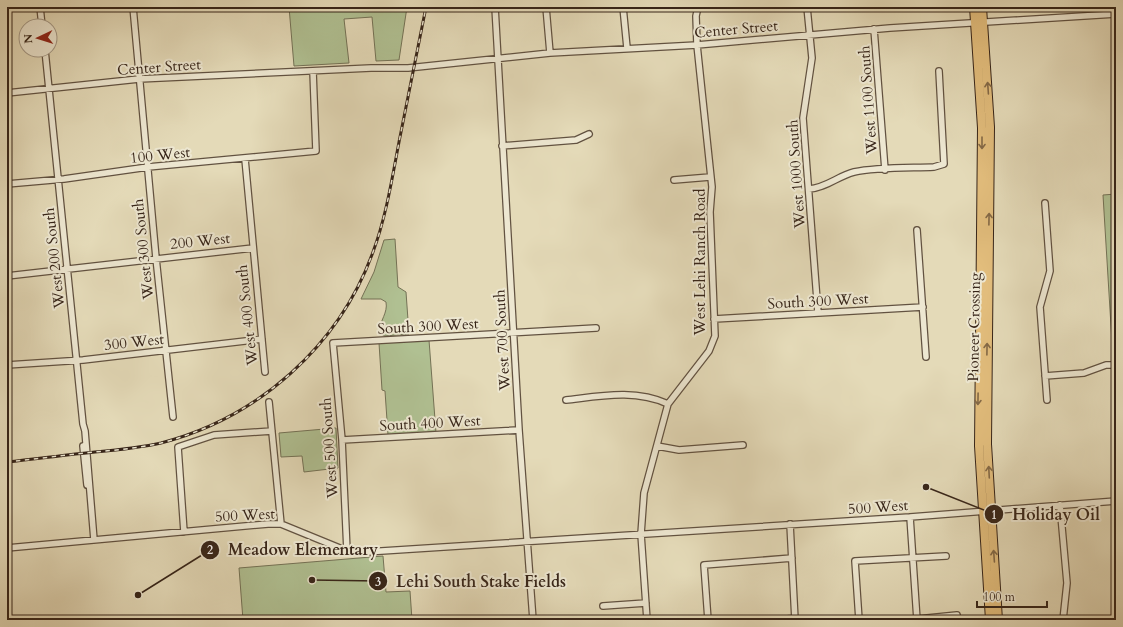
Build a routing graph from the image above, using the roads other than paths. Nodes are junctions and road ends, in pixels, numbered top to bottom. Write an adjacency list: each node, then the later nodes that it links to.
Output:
1 (40, 7): 11 (street)
2 (133, 7): 22 (street, West 300 South)
3 (495, 7): 19 (street, West 700 South)
4 (546, 7): 17 (street)
5 (623, 7): 16 (street)
6 (698, 7): 15 (street, West Lehi Ranch Road)
7 (807, 7): 14 (street, West 1000 South)
8 (974, 7): 12 (highway)
9 (982, 7): 12 (highway)
10 (1116, 14): 12 (street, Center Street)
11 (41, 18)
12 (979, 22): 13 (street, Center Street); 67 (highway, Pioneer Crossing)
13 (874, 29): 14 (street, Center Street); 29 (street, West 1100 South)
14 (810, 34): 15 (street, Center Street); 34 (street, West 1000 South)
15 (697, 45): 16 (street, Center Street); 30 (street, West Lehi Ranch Road)
16 (627, 48): 17 (street, Center Street)
17 (550, 53): 19 (street, Center Street)
18 (46, 58): 23 (street, West 200 South)
19 (499, 59): 21 (street, Center Street); 26 (street, West 700 South)
20 (939, 70): 29 (street)
21 (313, 71): 22 (street, Center Street); 27 (street, 100 West)
22 (139, 79): 23 (street, Center Street); 28 (street, West 300 South)
23 (49, 89): 24 (street, Center Street); 31 (street, West 200 South)
24 (7, 93)
25 (589, 134): 26 (street)
26 (502, 146): 45 (street, West 700 South)
27 (245, 159): 28 (street, 100 West); 37 (street, West 400 South)
28 (148, 167): 31 (street, 100 West); 38 (street, West 300 South)
29 (885, 170): 34 (street)
30 (710, 177): 32 (street); 43 (street, West Lehi Ranch Road)
31 (58, 179): 33 (street, 100 West); 39 (street, West 200 South)
32 (674, 180)
33 (7, 184)
34 (809, 189): 42 (street, West 1000 South)
35 (1045, 202): 54 (street)
36 (917, 230): 41 (street)
37 (253, 248): 38 (street, 200 West); 46 (street, West 400 South)
38 (156, 258): 39 (street, 200 West); 48 (street, West 300 South)
39 (67, 270): 40 (street, 200 West); 50 (street, West 200 South)
40 (7, 276)
41 (923, 307): 42 (street, South 300 West); 49 (street)
42 (818, 313): 43 (street, South 300 West)
43 (714, 319): 58 (street, West Lehi Ranch Road)
44 (596, 328): 45 (street, South 300 West)
45 (513, 333): 47 (street, South 300 West); 60 (street, West 700 South)
46 (262, 339): 48 (street, 300 West); 53 (street, West 400 South)
47 (333, 343): 62 (street, West 500 South)
48 (166, 351): 50 (street, 300 West); 59 (street, West 300 South)
49 (926, 357)
50 (76, 360): 51 (street, 300 West); 73 (street, West 200 South)
51 (7, 365)
52 (1116, 365): 54 (street)
53 (265, 372)
54 (1045, 376): 56 (street)
55 (566, 400): 58 (street)
56 (1046, 400)
57 (269, 402): 61 (street)
58 (668, 404): 64 (street, West Lehi Ranch Road)
59 (173, 417)
60 (519, 430): 62 (street, South 400 West); 74 (street, West 700 South)
61 (272, 431): 69 (street); 71 (street)
62 (342, 440): 76 (street, West 500 South)
63 (743, 445): 64 (street)
64 (657, 446): 72 (street, West Lehi Ranch Road)
65 (1116, 501): 66 (street, 500 West)
66 (1060, 505): 67 (street, 500 West); 92 (street)
67 (986, 510): 68 (street, 500 West); 90 (highway, Pioneer Crossing); 91 (highway, Pioneer Crossing, one-way to 67)
68 (910, 516): 70 (street, 500 West); 79 (street)
69 (280, 524): 71 (street, 500 West); 76 (street, 500 West)
70 (790, 524): 72 (street, 500 West); 78 (street)
71 (184, 532): 73 (street, 500 West)
72 (641, 534): 74 (street, 500 West); 80 (street, West Lehi Ranch Road)
73 (94, 540): 75 (street, 500 West)
74 (528, 542): 76 (street, 500 West); 85 (street, West 700 South)
75 (7, 548)
76 (347, 551)
77 (946, 556): 79 (street)
78 (792, 558): 83 (street); 87 (street)
79 (914, 559): 84 (street); 89 (street)
80 (646, 603): 81 (street); 86 (street, West Lehi Ranch Road)
81 (603, 606)
82 (957, 615): 84 (street)
83 (795, 619): 88 (street)
84 (917, 619)
85 (532, 620)
86 (647, 620)
87 (708, 620)
88 (780, 620)
89 (859, 620)
90 (990, 620)
91 (998, 620)
92 (1063, 620)

